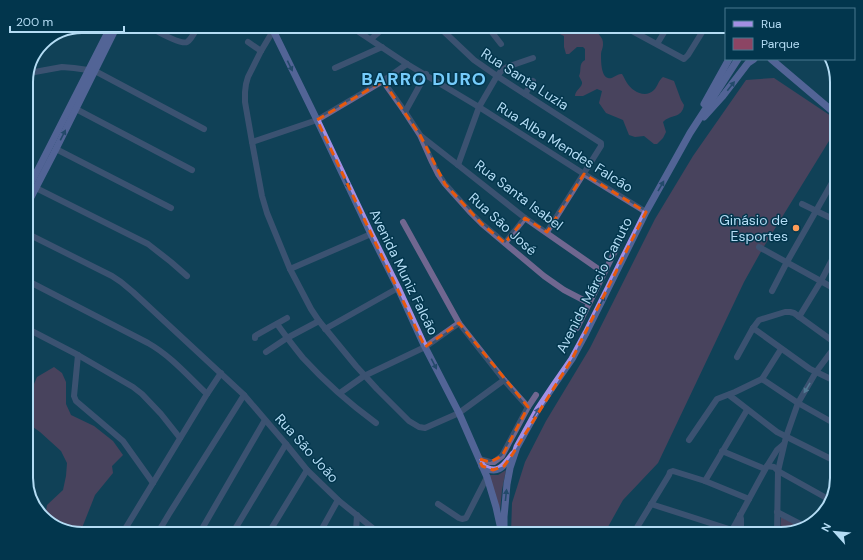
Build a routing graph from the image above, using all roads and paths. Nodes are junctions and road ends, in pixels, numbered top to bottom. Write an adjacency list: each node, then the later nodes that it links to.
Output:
1 (108, 33): 28 (main road)
2 (113, 33): 28 (main road)
3 (161, 33): 4 (street)
4 (194, 33)
5 (270, 33): 19 (street)
6 (275, 33): 41 (main road, Avenida Muniz Falcão, one-way to 41)
7 (361, 33): 14 (street, Rua Alba Mendes Falcão)
8 (378, 33): 14 (street)
9 (445, 33): 31 (street, Rua Santa Luzia)
10 (492, 33): 16 (street)
11 (637, 33): 17 (street)
12 (664, 33): 17 (street)
13 (702, 33): 17 (street)
14 (371, 39): 18 (street, Rua Alba Mendes Falcão)
15 (248, 42): 19 (street)
16 (501, 44)
17 (657, 44)
18 (382, 47): 26 (street, Rua Alba Mendes Falcão); 27 (street)
19 (261, 51): 46 (street)
20 (534, 58): 31 (street)
21 (728, 60): 44 (main road)
22 (737, 60): 42 (main road, Avenida Márcio Canuto)
23 (753, 60): 42 (main road, one-way to 23)
24 (772, 60): 39 (main road)
25 (779, 61): 36 (main road)
26 (407, 64): 30 (street, Rua Alba Mendes Falcão); 32 (street)
27 (335, 68)
28 (92, 70): 29 (street); 34 (main road); 43 (street)
29 (35, 72)
30 (426, 74): 37 (street, Rua Alba Mendes Falcão); 40 (street)
31 (497, 76): 35 (street, Rua Santa Luzia); 37 (street)
32 (383, 81): 40 (street, Rua São José); 41 (street)
33 (533, 81): 35 (street)
34 (81, 92): 38 (main road); 51 (main road)
35 (525, 94): 50 (street, Rua Santa Luzia)
36 (830, 104)
37 (479, 107): 48 (street); 50 (street, Rua Alba Mendes Falcão)
38 (76, 109): 47 (main road, one-way to 38); 49 (street)
39 (830, 109)
40 (405, 112): 45 (street, Rua São José)
41 (317, 120): 46 (street); 63 (main road, Avenida Muniz Falcão, one-way to 63)
42 (695, 125): 44 (main road, Avenida Márcio Canuto)
43 (204, 128)
44 (690, 133): 58 (main road, Avenida Márcio Canuto, one-way to 44)
45 (420, 135): 48 (street, Rua Santa Isabel); 65 (street, Rua São José)
46 (252, 142): 70 (street)
47 (56, 149): 53 (main road); 56 (street)
48 (458, 165): 60 (street, Rua Santa Isabel)
49 (192, 170)
50 (584, 174): 58 (street, Rua Alba Mendes Falcão); 62 (street)
51 (33, 180)
52 (830, 186): 57 (street)
53 (36, 188): 54 (main road); 72 (street)
54 (33, 194)
55 (802, 204): 57 (street)
56 (171, 208)
57 (816, 210): 59 (street); 68 (street)
58 (646, 212): 120 (main road, Avenida Márcio Canuto, one-way to 58)
59 (830, 217)
60 (525, 218): 62 (street, Rua Santa Isabel); 65 (street)
61 (403, 222): 82 (street)
62 (547, 232): 71 (street, Rua Santa Isabel)
63 (371, 234): 70 (street); 76 (main road, Avenida Muniz Falcão)
64 (33, 236): 98 (street, Rua São João)
65 (505, 243): 78 (street, Rua São José)
66 (618, 245): 71 (street)
67 (759, 247): 68 (street)
68 (786, 262): 73 (street); 77 (street)
69 (830, 264): 73 (street)
70 (290, 269): 81 (street)
71 (604, 273): 78 (street)
72 (187, 276)
73 (821, 281): 75 (street); 79 (street)
74 (33, 284): 104 (street)
75 (830, 286)
76 (398, 288): 86 (street); 91 (main road, Avenida Muniz Falcão)
77 (772, 291)
78 (589, 303): 84 (street)
79 (799, 317): 85 (street); 90 (street)
80 (287, 318): 83 (street)
81 (319, 321): 86 (street); 89 (street)
82 (459, 323): 91 (street); 102 (street)
83 (277, 324): 88 (street); 89 (street)
84 (577, 328)
85 (753, 328): 92 (street); 96 (street)
86 (325, 329): 99 (street)
87 (33, 332): 95 (street)
88 (255, 338)
89 (287, 338): 93 (street); 103 (street)
90 (830, 339)
91 (425, 347): 99 (street); 111 (main road, Avenida Muniz Falcão, one-way to 111)
92 (781, 349): 97 (street); 100 (street)
93 (266, 352)
94 (830, 353): 97 (street)
95 (78, 355): 116 (street); 130 (street)
96 (738, 357)
97 (816, 372): 101 (street); 108 (street, one-way to 108)
98 (221, 373): 104 (street); 105 (street, Rua São João)
99 (364, 376): 103 (street); 111 (street)
100 (762, 379): 107 (street); 108 (street)
101 (830, 379)
102 (504, 380): 109 (street); 111 (street)
103 (340, 393): 114 (street)
104 (207, 394): 116 (street)
105 (244, 395): 112 (street, Rua São João); 141 (street)
106 (536, 395): 109 (street)
107 (728, 395): 110 (street); 117 (street)
108 (798, 403): 113 (street); 115 (street)
109 (528, 407): 122 (street)
110 (747, 410): 115 (street); 121 (street)
111 (459, 413): 122 (main road, Avenida Muniz Falcão)
112 (265, 420): 118 (street, Rua São João); 142 (street)
113 (830, 421)
114 (376, 423)
115 (786, 437): 119 (street); 123 (street)
116 (180, 438): 130 (street)
117 (689, 440)
118 (286, 444): 126 (street, Rua São João); 143 (street)
119 (784, 444): 125 (street); 127 (street)
120 (517, 447): 124 (main road); 149 (main road, Avenida Márcio Canuto, one-way to 120)
121 (722, 451): 125 (street); 129 (street)
122 (479, 459): 124 (main road, Avenida Muniz Falcão)
123 (830, 459)
124 (482, 466): 128 (main road, Avenida Muniz Falcão)
125 (766, 467): 127 (street); 132 (street)
126 (307, 470): 133 (street, Rua São João); 144 (street)
127 (778, 470): 131 (street); 136 (street)
128 (487, 477): 134 (street); 148 (main road, Avenida Muniz Falcão)
129 (705, 481): 132 (street); 135 (street)
130 (153, 483): 140 (street)
131 (826, 497)
132 (749, 499): 138 (street)
133 (338, 500): 137 (street, Rua São João); 145 (street)
134 (438, 504)
135 (651, 504): 150 (street); 151 (street)
136 (777, 512): 139 (street); 154 (street)
137 (357, 515): 146 (street); 147 (street, Rua São João)
138 (740, 515): 152 (street); 153 (street)
139 (799, 523)
140 (126, 527)
141 (161, 527)
142 (203, 527)
143 (236, 527)
144 (272, 527)
145 (322, 527)
146 (356, 527)
147 (371, 527)
148 (501, 527)
149 (503, 527)
150 (637, 527)
151 (717, 527)
152 (734, 527)
153 (741, 527)
154 (777, 527)

